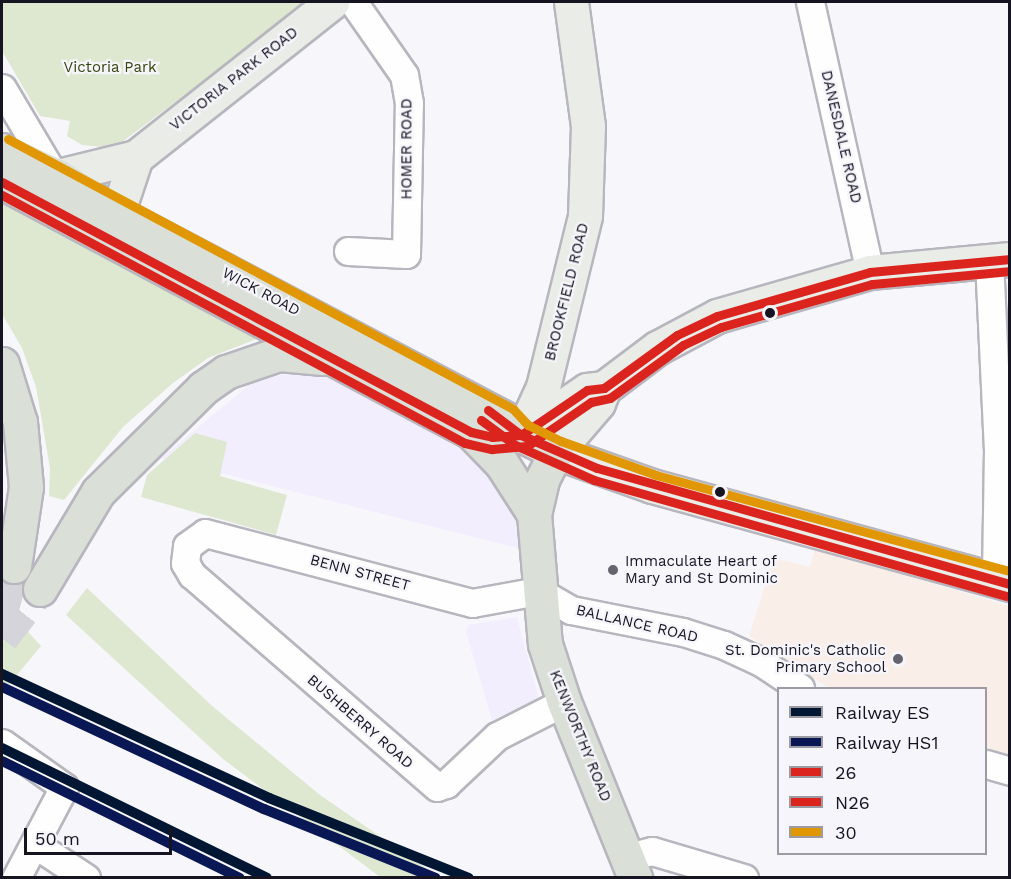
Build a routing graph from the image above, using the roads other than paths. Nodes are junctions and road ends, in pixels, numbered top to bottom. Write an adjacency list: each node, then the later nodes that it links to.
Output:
1 (332, 2): 7 (main road, VICTORIA PARK ROAD)
2 (353, 2): 12 (street, HOMER ROAD)
3 (571, 2): 19 (main road, BROOKFIELD ROAD)
4 (810, 2): 14 (street, DANESDALE ROAD)
5 (2, 88): 8 (street)
6 (2, 150): 8 (highway, WICK ROAD)
7 (136, 157): 8 (main road, VICTORIA PARK ROAD); 10 (main road)
8 (55, 175): 10 (highway, WICK ROAD)
9 (2, 182): 11 (highway, WICK ROAD)
10 (117, 214): 11 (main road); 19 (highway, WICK ROAD)
11 (133, 250): 15 (highway, WICK ROAD)
12 (348, 250)
13 (999, 260): 14 (main road); 20 (street)
14 (870, 272): 17 (main road)
15 (343, 362): 18 (highway, WICK ROAD); 26 (highway)
16 (2, 364): 24 (highway)
17 (604, 388): 19 (main road); 21 (main road)
18 (471, 432): 19 (highway, WICK ROAD); 22 (highway)
19 (520, 435): 21 (highway, WICK ROAD)
20 (1004, 449): 25 (street)
21 (556, 452): 22 (highway, KENWORTHY ROAD); 25 (main road, WICK ROAD)
22 (534, 514): 27 (highway, KENWORTHY ROAD)
23 (187, 546): 27 (street, BENN STREET); 29 (street, BUSHBERRY ROAD)
24 (14, 566)
25 (1003, 582)
26 (40, 589)
27 (538, 591): 28 (street, BALLANCE ROAD); 29 (highway, KENWORTHY ROAD)
28 (798, 687)
29 (564, 702): 34 (highway, KENWORTHY ROAD)
30 (2, 743): 33 (street)
31 (987, 764): 32 (street)
32 (1010, 771)
33 (36, 845): 35 (street); 36 (street)
34 (631, 867): 37 (street)
35 (16, 878)
36 (86, 878)
37 (744, 878)

